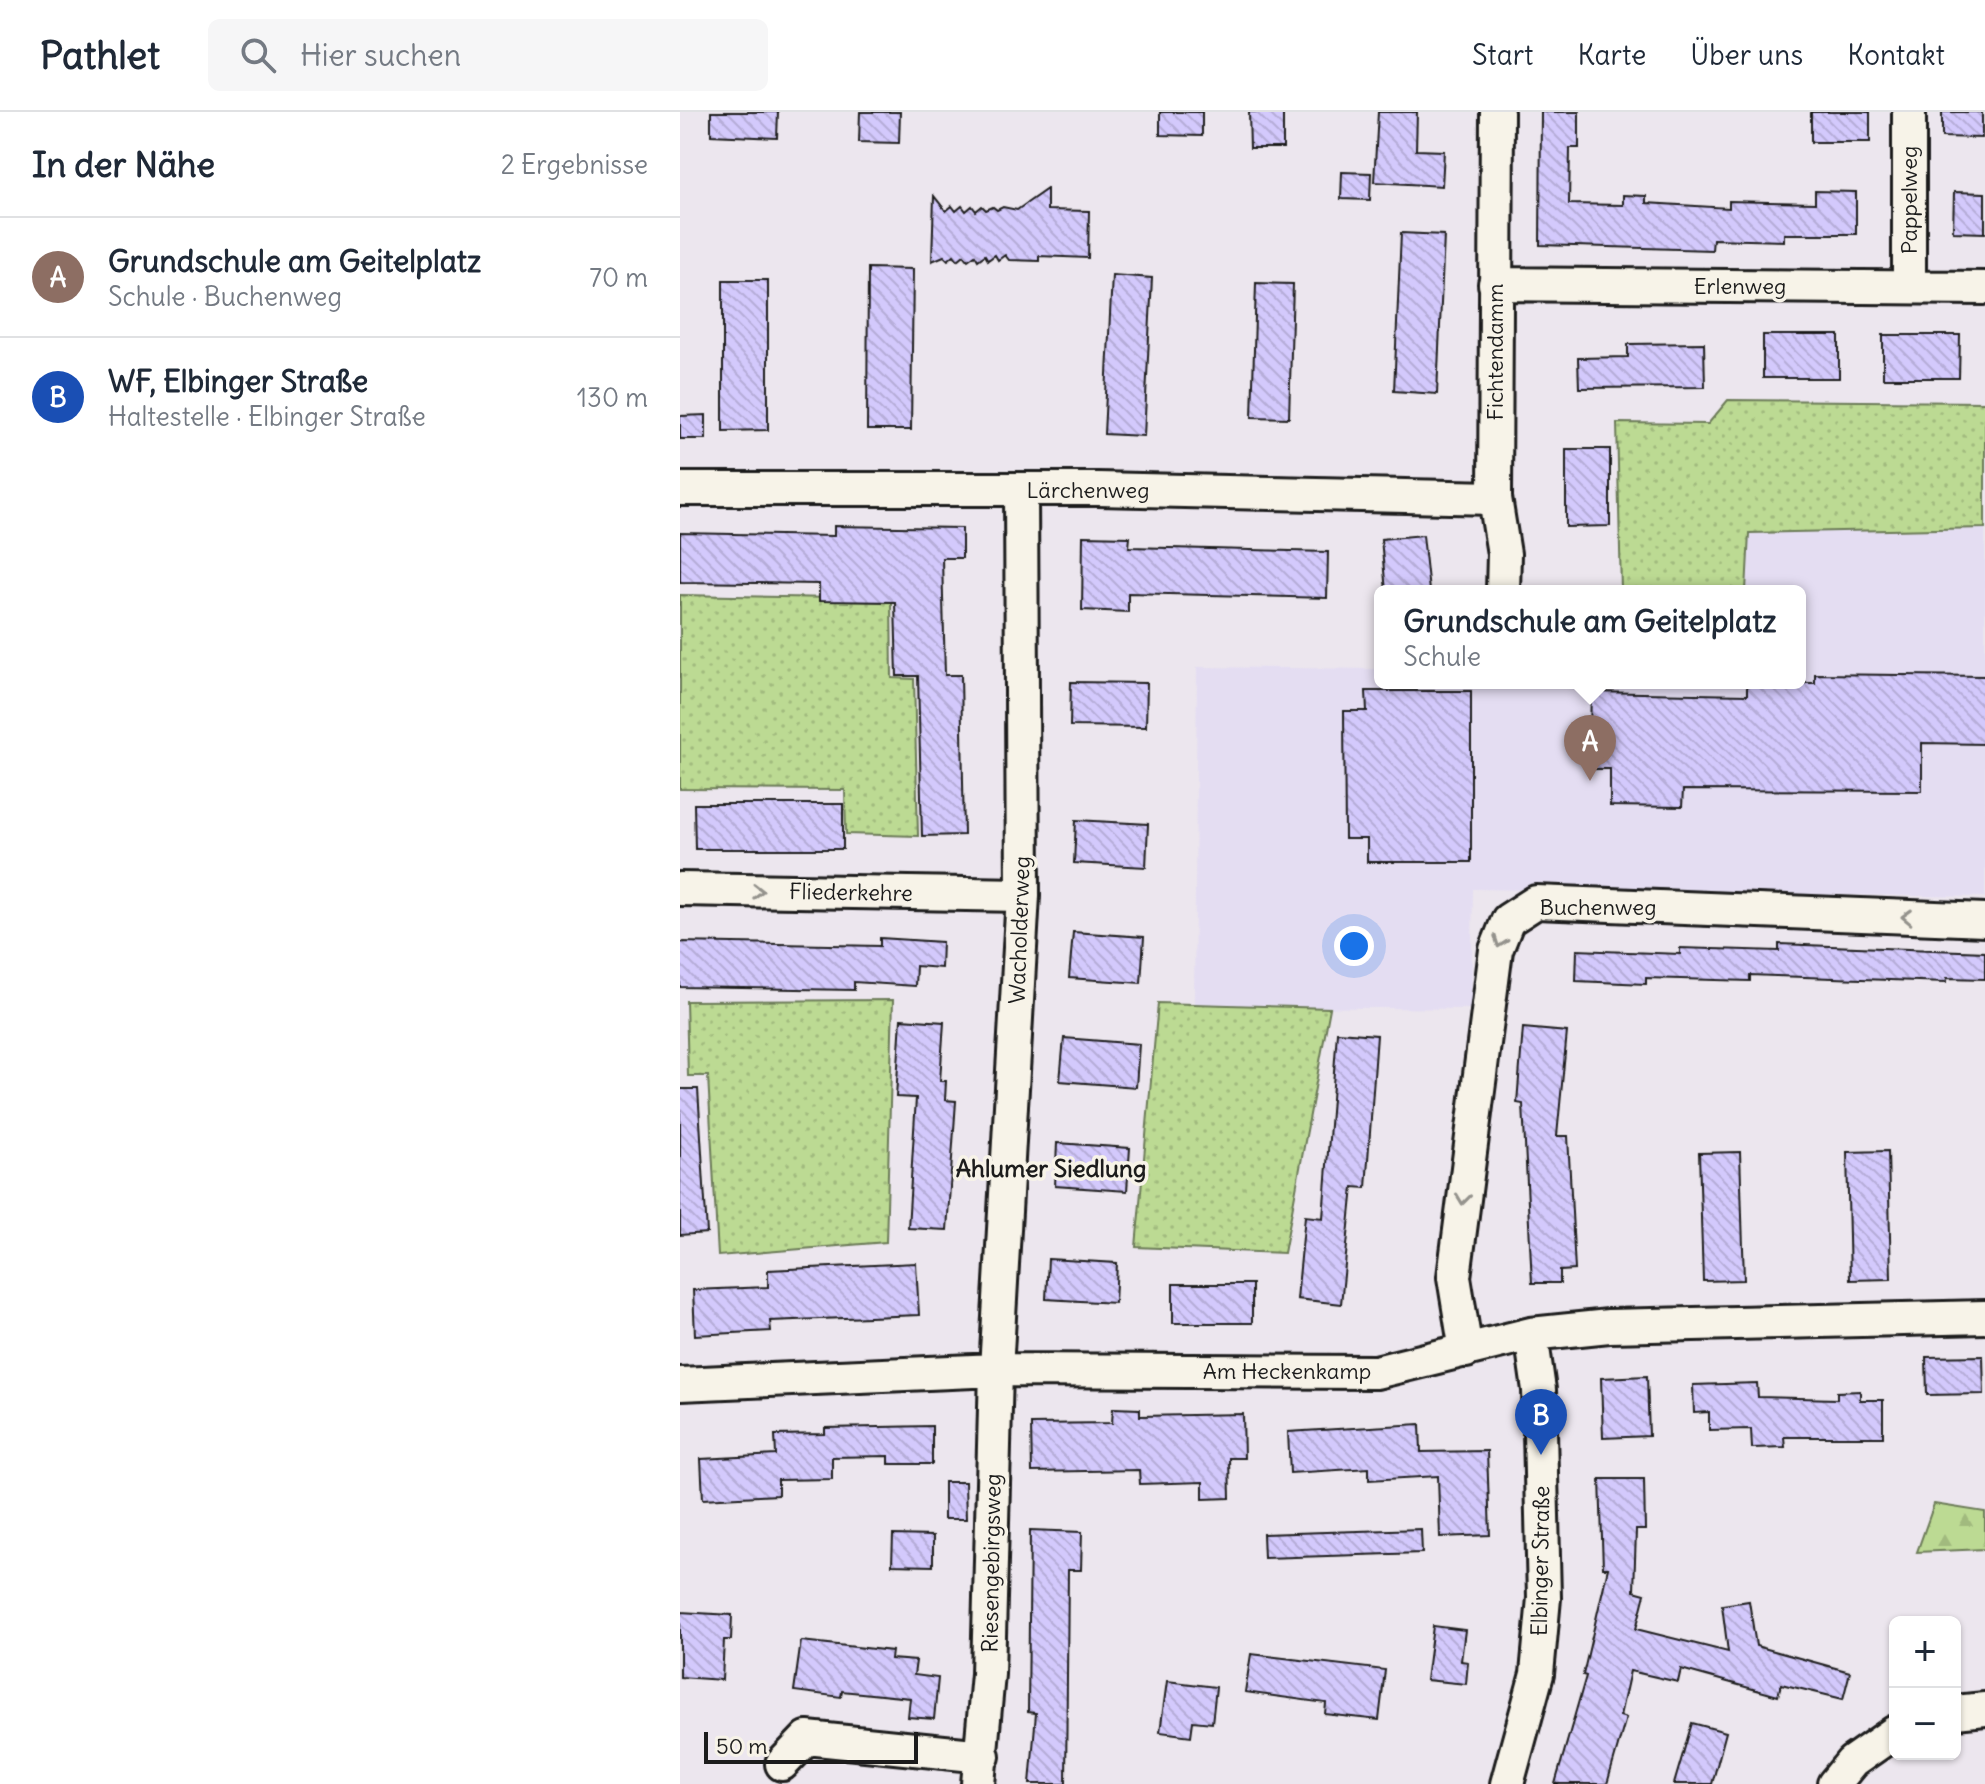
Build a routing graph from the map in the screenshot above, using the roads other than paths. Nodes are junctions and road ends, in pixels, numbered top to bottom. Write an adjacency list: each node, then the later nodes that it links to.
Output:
1 (1497, 112): 3 (street, Fichtendamm)
2 (1909, 112): 4 (street, Pappelweg)
3 (1495, 284): 4 (street, Erlenweg); 8 (street, Fichtendamm)
4 (1909, 287): 5 (street, Erlenweg)
5 (1985, 288)
6 (680, 489): 7 (street, Lärchenweg)
7 (1021, 490): 8 (street, Lärchenweg); 11 (street, Wacholderweg)
8 (1495, 498): 9 (street, Fichtendamm)
9 (1503, 585)
10 (680, 889): 11 (street, Fliederkehre, one-way to 11)
11 (1023, 895): 16 (street, Wacholderweg)
12 (1985, 920): 15 (street, Buchenweg, one-way to 15)
13 (1985, 1317): 14 (street, Am Heckenkamp)
14 (1531, 1334): 15 (street, Am Heckenkamp); 23 (street, Elbinger Straße)
15 (1466, 1351): 16 (street, Am Heckenkamp)
16 (996, 1370): 17 (street, Am Heckenkamp); 22 (street, Riesengebirgsweg)
17 (680, 1384)
18 (1985, 1709): 19 (street)
19 (1961, 1711)
20 (1889, 1736): 24 (street)
21 (782, 1764): 22 (street, Riesengebirgsweg)
22 (980, 1770)
23 (1507, 1784)
24 (1834, 1784)

